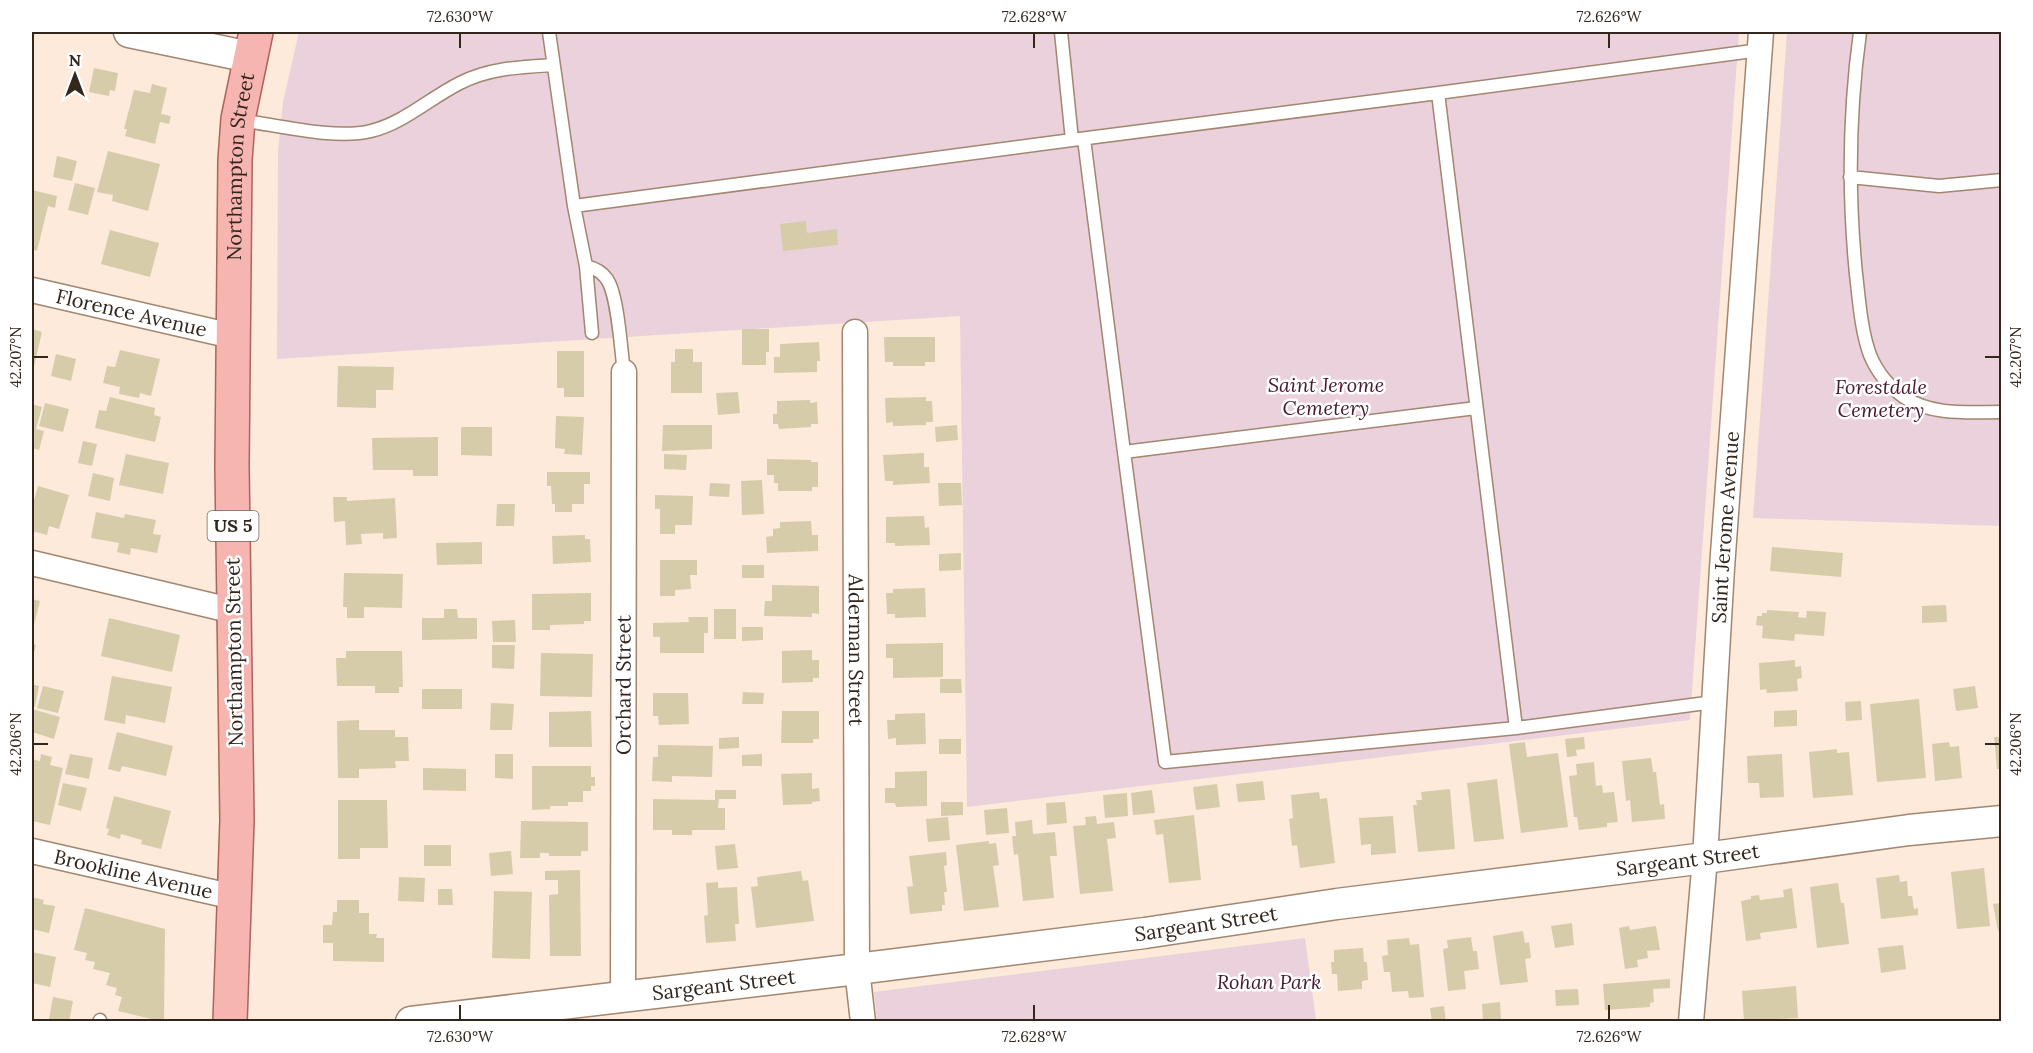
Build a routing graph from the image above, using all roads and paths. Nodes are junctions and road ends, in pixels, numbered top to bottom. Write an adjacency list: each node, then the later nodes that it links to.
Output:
1 (129, 32): 6 (street)
2 (549, 32): 7 (lane)
3 (1061, 32): 10 (lane)
4 (1860, 32): 11 (lane)
5 (1761, 41): 8 (lane); 25 (street, Saint Jerome Avenue)
6 (253, 44): 9 (main road, Northampton Street / US 5)
7 (554, 65): 9 (lane); 13 (lane)
8 (1438, 93): 10 (lane); 20 (lane)
9 (238, 119): 18 (main road, Northampton Street / US 5)
10 (1078, 139): 13 (lane); 22 (lane)
11 (1850, 177): 12 (lane); 21 (lane)
12 (2001, 180)
13 (574, 206): 14 (lane)
14 (586, 266): 17 (lane); 19 (lane)
15 (32, 290): 18 (street, Florence Avenue)
16 (855, 332): 31 (street, Alderman Street)
17 (592, 333)
18 (232, 336): 24 (main road, Northampton Street / US 5)
19 (624, 372): 32 (street, Orchard Street)
20 (1476, 408): 22 (lane); 26 (lane)
21 (2001, 412)
22 (1124, 452): 26 (lane)
23 (32, 563): 24 (street)
24 (234, 611): 30 (main road, Northampton Street / US 5)
25 (1714, 702): 26 (lane); 29 (street, Saint Jerome Avenue)
26 (1516, 728)
27 (2001, 821): 29 (street, Sargeant Street)
28 (32, 851): 30 (street, Brookline Avenue)
29 (1705, 858): 31 (street, Sargeant Street); 36 (street, Saint Jerome Avenue)
30 (234, 897): 33 (main road, Northampton Street / US 5)
31 (857, 969): 32 (street, Sargeant Street); 35 (street, Alderman Street)
32 (623, 997): 34 (street, Sargeant Street)
33 (230, 1022)
34 (411, 1022)
35 (863, 1022)
36 (1691, 1022)

